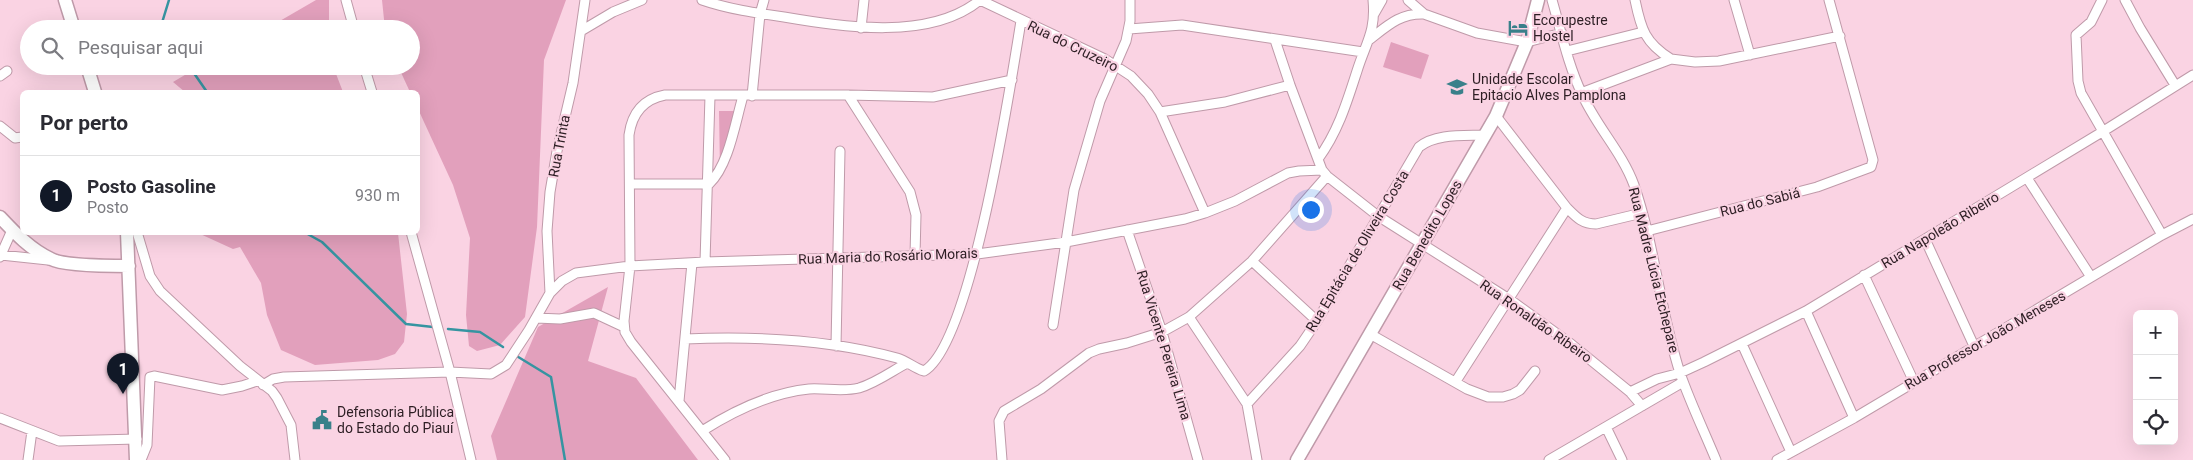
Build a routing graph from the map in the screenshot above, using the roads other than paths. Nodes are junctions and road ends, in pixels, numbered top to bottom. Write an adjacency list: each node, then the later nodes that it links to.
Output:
1 (65, 0): 23 (main road)
2 (346, 0): 24 (street)
3 (585, 0): 28 (street, Rua Trinta)
4 (642, 0): 28 (street)
5 (702, 0): 20 (street)
6 (764, 0): 20 (street)
7 (864, 0): 26 (street)
8 (980, 0): 25 (street, Rua do Cruzeiro); 26 (street)
9 (1130, 0): 27 (street)
10 (1373, 0): 21 (street)
11 (1382, 0): 21 (street)
12 (1408, 0): 22 (street)
13 (1538, 0): 34 (main road, Rua Benedito Lopes)
14 (1552, 0): 30 (street, Rua Madre Lúcia Etchepare)
15 (1635, 0): 29 (street)
16 (1734, 0): 37 (street)
17 (1829, 0): 31 (street)
18 (2102, 0): 55 (street)
19 (2125, 0): 45 (street)
20 (760, 14): 26 (street); 51 (street)
21 (1374, 14): 33 (street)
22 (1424, 14): 33 (street); 34 (street)
23 (71, 20)
24 (352, 20)
25 (1021, 21): 39 (street, Rua do Cruzeiro); 43 (street)
26 (861, 28)
27 (1129, 29): 32 (street); 39 (street)
28 (581, 31): 92 (street, Rua Trinta)
29 (1643, 32): 35 (street); 38 (street)
30 (1562, 33): 34 (street); 35 (street, Rua Madre Lúcia Etchepare)
31 (1840, 36): 37 (street); 72 (street, Rua do Sabiá)
32 (1276, 40): 36 (street); 44 (street)
33 (1369, 40): 36 (street)
34 (1527, 42): 53 (main road, Rua Benedito Lopes)
35 (1567, 51): 48 (street, Rua Madre Lúcia Etchepare)
36 (1363, 52): 59 (street)
37 (1750, 55): 38 (street)
38 (1671, 59): 48 (street)
39 (1116, 66): 52 (street, Rua do Cruzeiro); 78 (street)
40 (90, 75): 46 (main road)
41 (367, 75): 47 (street)
42 (2193, 75): 45 (street, Rua Napoleão Ribeiro)
43 (1012, 80): 49 (street); 80 (street)
44 (1290, 85): 52 (street); 59 (street)
45 (2175, 85): 55 (street, Rua Napoleão Ribeiro)
46 (94, 90)
47 (371, 90)
48 (1581, 93): 66 (street, Rua Madre Lúcia Etchepare)
49 (848, 95): 51 (street); 82 (street)
50 (710, 96): 51 (street); 62 (street); 63 (street)
51 (747, 96): 63 (street)
52 (1160, 112): 65 (street, Rua do Cruzeiro)
53 (1496, 116): 56 (main road, Rua Benedito Lopes); 64 (street)
54 (0, 126): 57 (street)
55 (2102, 132): 61 (street, Rua Napoleão Ribeiro); 76 (street)
56 (1486, 135): 67 (street, Rua Epitácia de Oliveira Costa); 79 (main road, Rua Benedito Lopes)
57 (20, 137)
58 (840, 151): 83 (street)
59 (1318, 159): 60 (street)
60 (1325, 173): 65 (street, Rua Maria do Rosário Morais); 67 (street, Rua Ronaldão Ribeiro); 85 (street)
61 (2027, 178): 77 (street, Rua Napoleão Ribeiro); 91 (street)
62 (630, 184): 63 (street); 89 (street)
63 (709, 184): 86 (street)
64 (1567, 208): 66 (street); 93 (street)
65 (1205, 213): 71 (street, Rua Maria do Rosário Morais)
66 (1642, 213): 72 (street, Rua Madre Lúcia Etchepare)
67 (1378, 216): 79 (street, Rua Ronaldão Ribeiro); 97 (street, Rua Epitácia de Oliveira Costa)
68 (0, 217): 70 (main road)
69 (2193, 219): 76 (street, Rua Professor João Meneses)
70 (12, 230): 81 (street); 84 (main road)
71 (1127, 230): 78 (street, Rua Maria do Rosário Morais); 100 (street, Rua Vicente Pereira Lima)
72 (1647, 231): 109 (street, Rua Madre Lúcia Etchepare)
73 (128, 235): 88 (main road)
74 (138, 235): 113 (street)
75 (412, 235): 108 (street)
76 (2162, 235): 91 (street, Rua Professor João Meneses)
77 (1925, 239): 90 (street, Rua Napoleão Ribeiro); 105 (street)
78 (1066, 242): 80 (street, Rua Maria do Rosário Morais); 98 (street)
79 (1423, 244): 93 (street, Rua Ronaldão Ribeiro); 101 (main road, Rua Benedito Lopes)
80 (977, 254): 82 (street, Rua Maria do Rosário Morais); 106 (street)
81 (0, 256): 84 (street)
82 (915, 256): 83 (street, Rua Maria do Rosário Morais)
83 (838, 259): 86 (street, Rua Maria do Rosário Morais); 104 (street)
84 (53, 260): 88 (main road)
85 (1252, 260): 95 (street); 97 (street)
86 (705, 262): 87 (street, Rua Maria do Rosário Morais)
87 (692, 263): 89 (street, Rua Maria do Rosário Morais); 102 (street)
88 (129, 266): 123 (main road)
89 (630, 266): 92 (street, Rua Maria do Rosário Morais); 99 (street)
90 (1864, 275): 94 (street, Rua Napoleão Ribeiro); 112 (street)
91 (2091, 277): 105 (street, Rua Professor João Meneses)
92 (550, 293): 96 (street, Rua Maria do Rosário Morais)
93 (1509, 299): 110 (street); 114 (street, Rua Ronaldão Ribeiro)
94 (1806, 311): 103 (street, Rua Napoleão Ribeiro); 119 (street)
95 (1189, 317): 100 (street); 116 (street)
96 (536, 318): 99 (street); 108 (street, Rua Maria do Rosário Morais)
97 (1317, 321): 116 (street, Rua Epitácia de Oliveira Costa)
98 (1053, 326)
99 (624, 327): 115 (street)
100 (1162, 332): 131 (street); 132 (street, Rua Vicente Pereira Lima)
101 (1370, 334): 110 (street); 134 (main road, Rua Benedito Lopes)
102 (684, 339): 104 (street); 115 (street)
103 (1742, 344): 109 (street, Rua Napoleão Ribeiro); 124 (street)
104 (836, 346): 106 (street)
105 (1974, 346): 112 (street, Rua Professor João Meneses)
106 (907, 363): 121 (street)
107 (1535, 371): 110 (street)
108 (450, 372): 113 (street); 129 (street)
109 (1680, 373): 111 (street, Rua Madre Lúcia Etchepare); 114 (street, Rua Napoleão Ribeiro)
110 (1456, 381)
111 (1684, 382): 117 (street); 137 (street, Rua Madre Lúcia Etchepare)
112 (1914, 382): 119 (street, Rua Professor João Meneses)
113 (260, 383): 127 (street); 128 (street)
114 (1630, 392): 117 (street, Rua Ronaldão Ribeiro)
115 (679, 401): 121 (street)
116 (1247, 404): 133 (street)
117 (1642, 406): 120 (street)
118 (0, 418): 122 (street)
119 (1854, 418): 124 (street, Rua Professor João Meneses)
120 (1606, 427): 135 (street); 136 (street)
121 (702, 430): 130 (street)
122 (32, 431): 123 (street); 125 (street)
123 (137, 439): 126 (main road)
124 (1791, 452): 138 (street, Rua Professor João Meneses)
125 (28, 460)
126 (136, 460)
127 (141, 460)
128 (295, 460)
129 (471, 460)
130 (725, 460)
131 (1002, 460)
132 (1198, 460)
133 (1257, 460)
134 (1297, 460)
135 (1549, 460)
136 (1622, 460)
137 (1716, 460)
138 (1778, 460)

